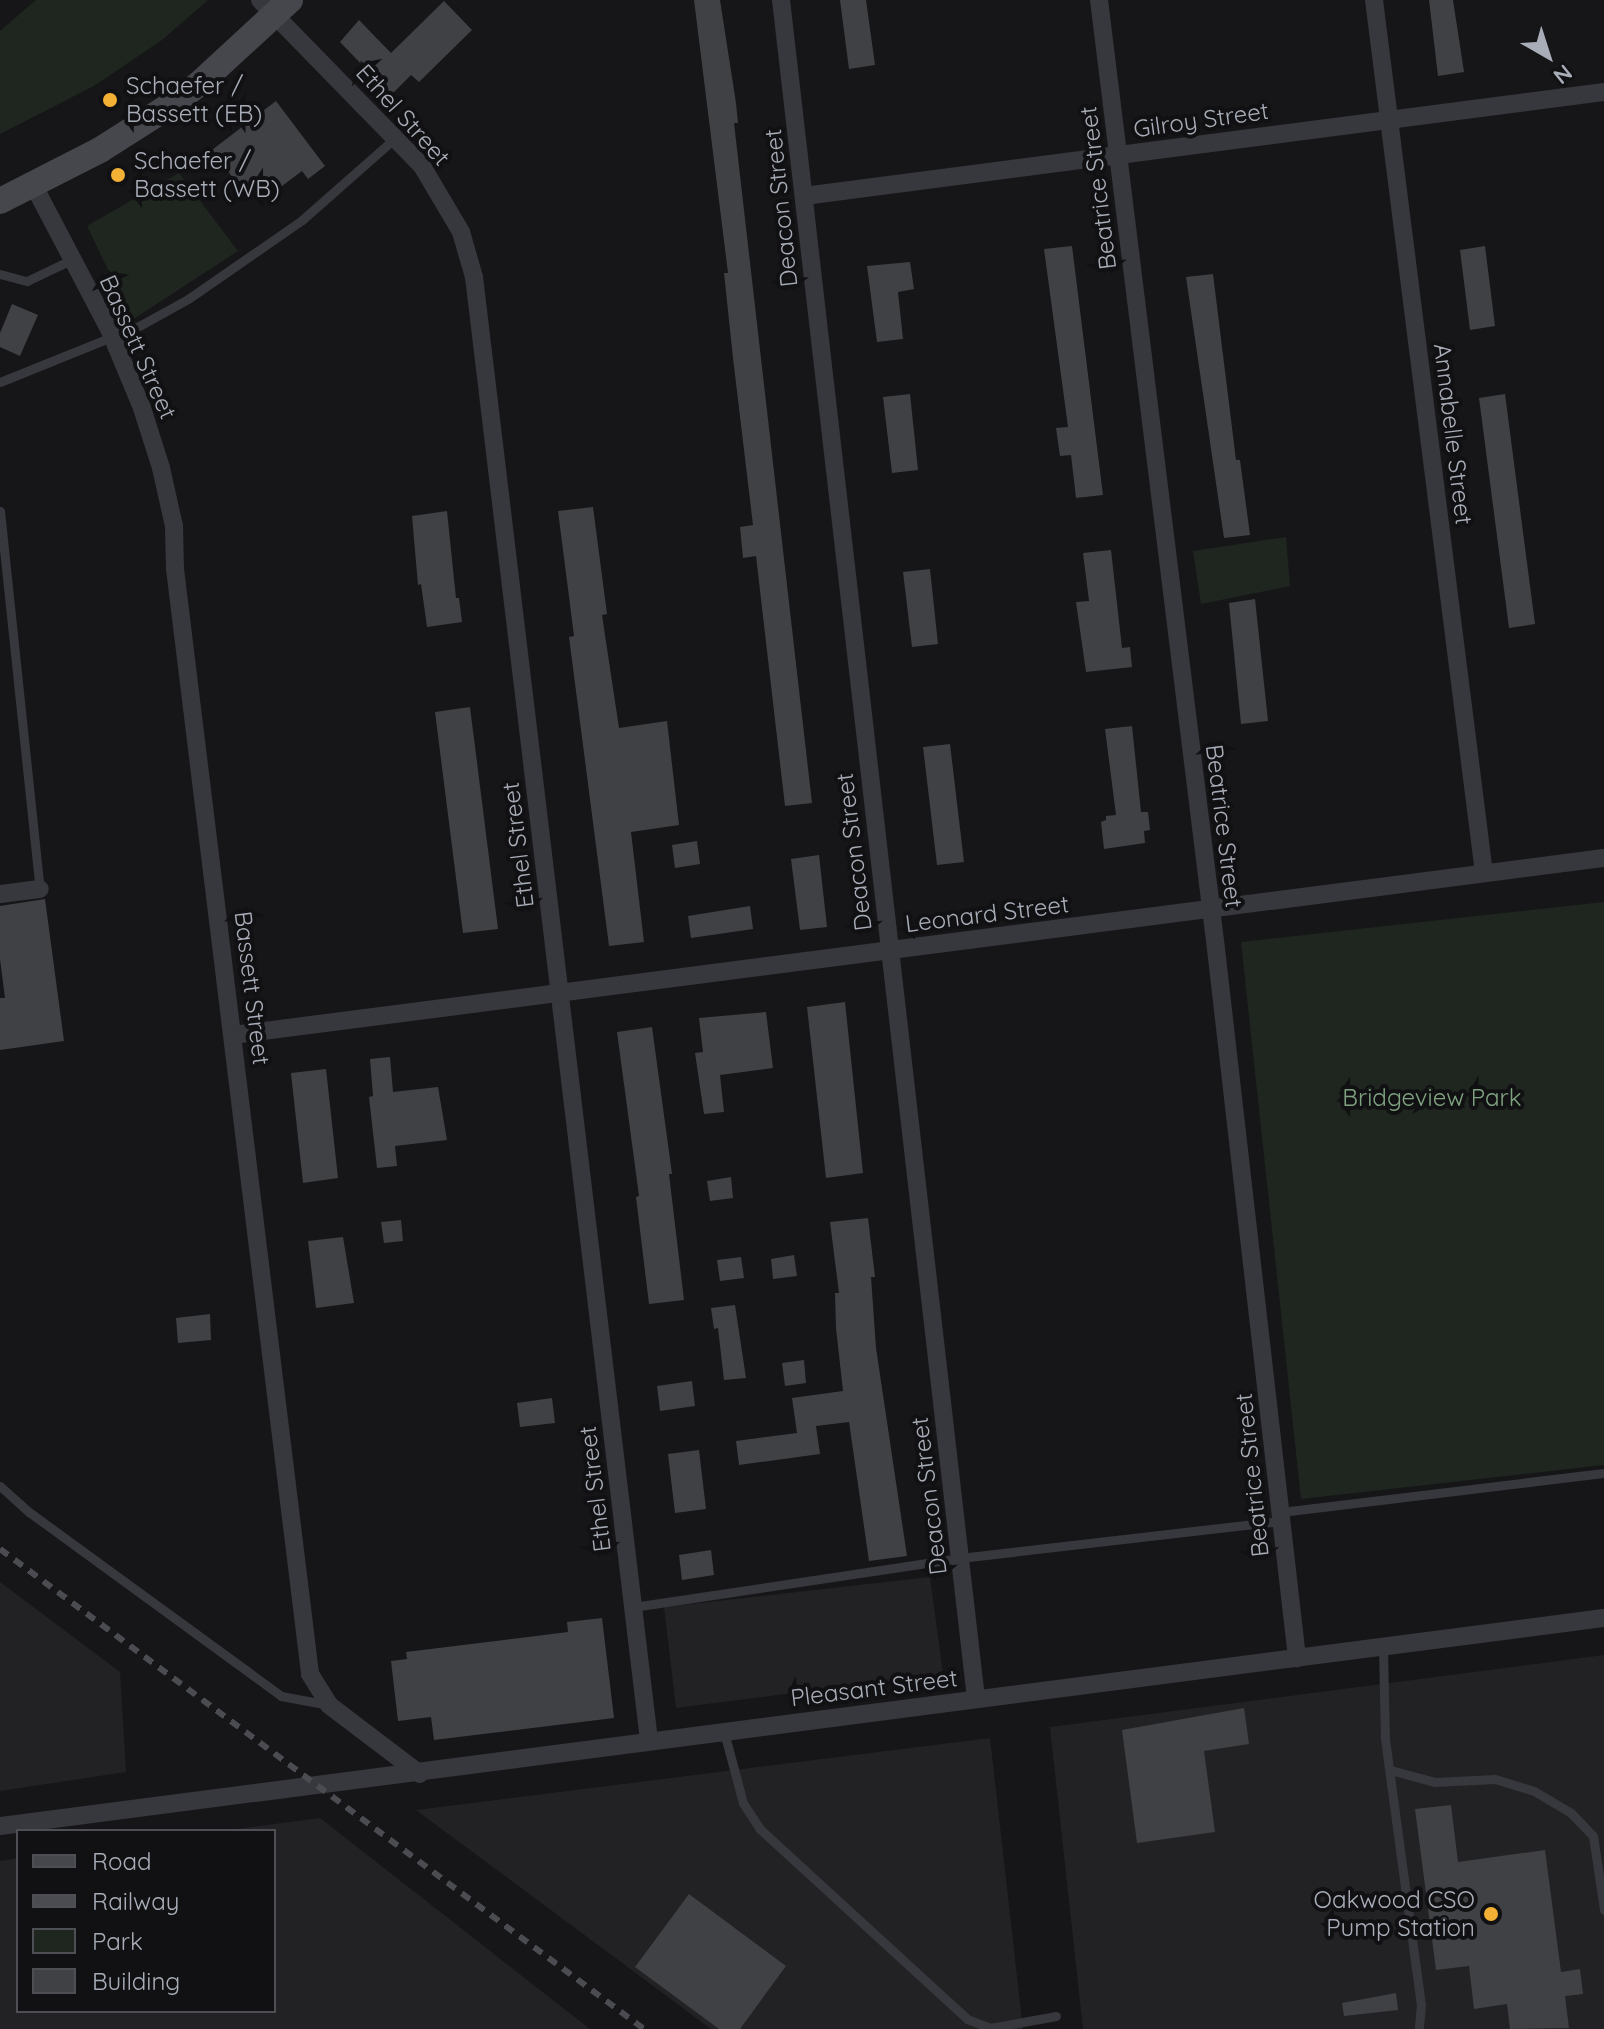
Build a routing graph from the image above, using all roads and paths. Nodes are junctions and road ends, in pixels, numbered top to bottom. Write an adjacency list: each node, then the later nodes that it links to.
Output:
1 (781, 0): 10 (street, Deacon Street)
2 (1099, 0): 8 (street, Beatrice Street)
3 (1374, 0): 6 (street, Annabelle Street)
4 (275, 5): 7 (street, Ethel Street); 9 (main road)
5 (1604, 92): 6 (street, Gilroy Street)
6 (1389, 119): 8 (street, Gilroy Street); 18 (street, Annabelle Street)
7 (396, 137): 14 (lane); 23 (street, Ethel Street)
8 (1118, 155): 10 (street, Gilroy Street); 21 (street, Beatrice Street)
9 (34, 186): 11 (main road); 12 (street, Bassett Street)
10 (804, 196): 22 (street, Deacon Street)
11 (0, 201)
12 (71, 260): 13 (lane); 14 (street, Bassett Street)
13 (0, 274)
14 (112, 337): 15 (lane); 24 (street, Bassett Street)
15 (0, 382)
16 (0, 511): 19 (lane)
17 (1604, 858): 18 (street, Leonard Street)
18 (1484, 873): 21 (street, Leonard Street)
19 (40, 889): 20 (street)
20 (0, 894)
21 (1210, 910): 22 (street, Leonard Street); 27 (street, Beatrice Street)
22 (890, 951): 23 (street, Leonard Street); 28 (street, Deacon Street)
23 (560, 993): 24 (street, Leonard Street); 29 (street, Ethel Street)
24 (233, 1035): 34 (street, Bassett Street)
25 (1604, 1473): 27 (lane)
26 (0, 1486): 34 (lane)
27 (1281, 1517): 28 (lane); 32 (street, Beatrice Street)
28 (960, 1558): 29 (lane); 33 (street, Deacon Street)
29 (633, 1607): 36 (street, Ethel Street)
30 (1604, 1618): 31 (street, Pleasant Street)
31 (1383, 1647): 32 (street, Pleasant Street); 37 (lane)
32 (1297, 1658): 33 (street, Pleasant Street)
33 (976, 1699): 35 (street, Pleasant Street)
34 (329, 1705): 38 (street, Bassett Street)
35 (724, 1732): 36 (street, Pleasant Street); 41 (lane)
36 (649, 1741): 38 (street, Pleasant Street)
37 (1390, 1770): 40 (lane); 42 (lane)
38 (420, 1774): 39 (street, Pleasant Street)
39 (0, 1826)
40 (1604, 1910)
41 (1056, 2016)
42 (1419, 2029)

